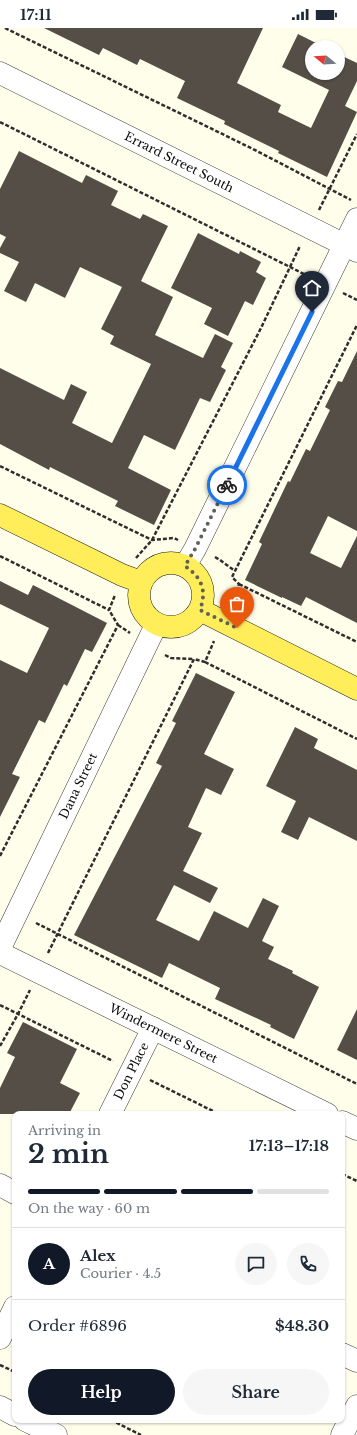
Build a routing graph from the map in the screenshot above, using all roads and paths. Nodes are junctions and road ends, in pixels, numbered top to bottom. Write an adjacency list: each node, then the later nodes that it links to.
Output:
1 (5, 28): 5 (path)
2 (0, 73): 8 (street, Errard Street South)
3 (0, 122): 10 (path)
4 (357, 134): 5 (path)
5 (330, 189): 6 (path); 8 (path)
6 (349, 199)
7 (357, 219): 9 (street)
8 (310, 228): 9 (street, Errard Street South); 10 (path)
9 (351, 248): 11 (street)
10 (290, 267): 11 (path); 16 (path)
11 (325, 284): 12 (path); 18 (street)
12 (357, 300)
13 (357, 325): 19 (path)
14 (0, 466): 16 (path)
15 (0, 514): 20 (main road)
16 (152, 540): 18 (path); 20 (path)
17 (0, 556): 22 (path)
18 (190, 557): 19 (path); 20 (main road); 23 (main road)
19 (235, 571): 21 (path)
20 (132, 578): 22 (path); 25 (main road)
21 (239, 584): 24 (path); 26 (path)
22 (109, 610): 30 (path)
23 (200, 610): 24 (main road); 25 (main road)
24 (223, 622): 27 (path); 28 (main road)
25 (156, 625): 31 (street, Dana Street)
26 (357, 642)
27 (205, 662): 29 (path); 32 (path)
28 (357, 689)
29 (357, 739)
30 (0, 856)
31 (17, 914): 32 (path); 33 (street, Dana Street)
32 (58, 935): 35 (path); 41 (path)
33 (0, 948)
34 (0, 953): 35 (street, Windermere Street)
35 (40, 973): 37 (path); 39 (street, Windermere Street)
36 (0, 1005): 37 (path)
37 (18, 1014): 38 (path); 40 (path)
38 (24, 1016)
39 (153, 1028): 42 (street, Don Place); 43 (street, Windermere Street)
40 (0, 1046)
41 (357, 1084)
42 (112, 1111)
43 (321, 1111)
44 (345, 1123): 45 (street)
45 (357, 1129)
46 (345, 1175): 47 (path)
47 (357, 1181)
48 (0, 1185): 49 (street)
49 (12, 1191)
50 (12, 1313): 51 (street)
51 (0, 1338)
52 (345, 1355): 53 (street)
53 (357, 1361)
54 (0, 1365): 55 (path)
55 (12, 1371)
56 (357, 1406): 63 (street)
57 (0, 1408): 58 (street)
58 (12, 1414)
59 (31, 1423): 61 (street)
60 (116, 1423): 62 (path)
61 (56, 1435)
62 (141, 1435)
63 (342, 1435)

